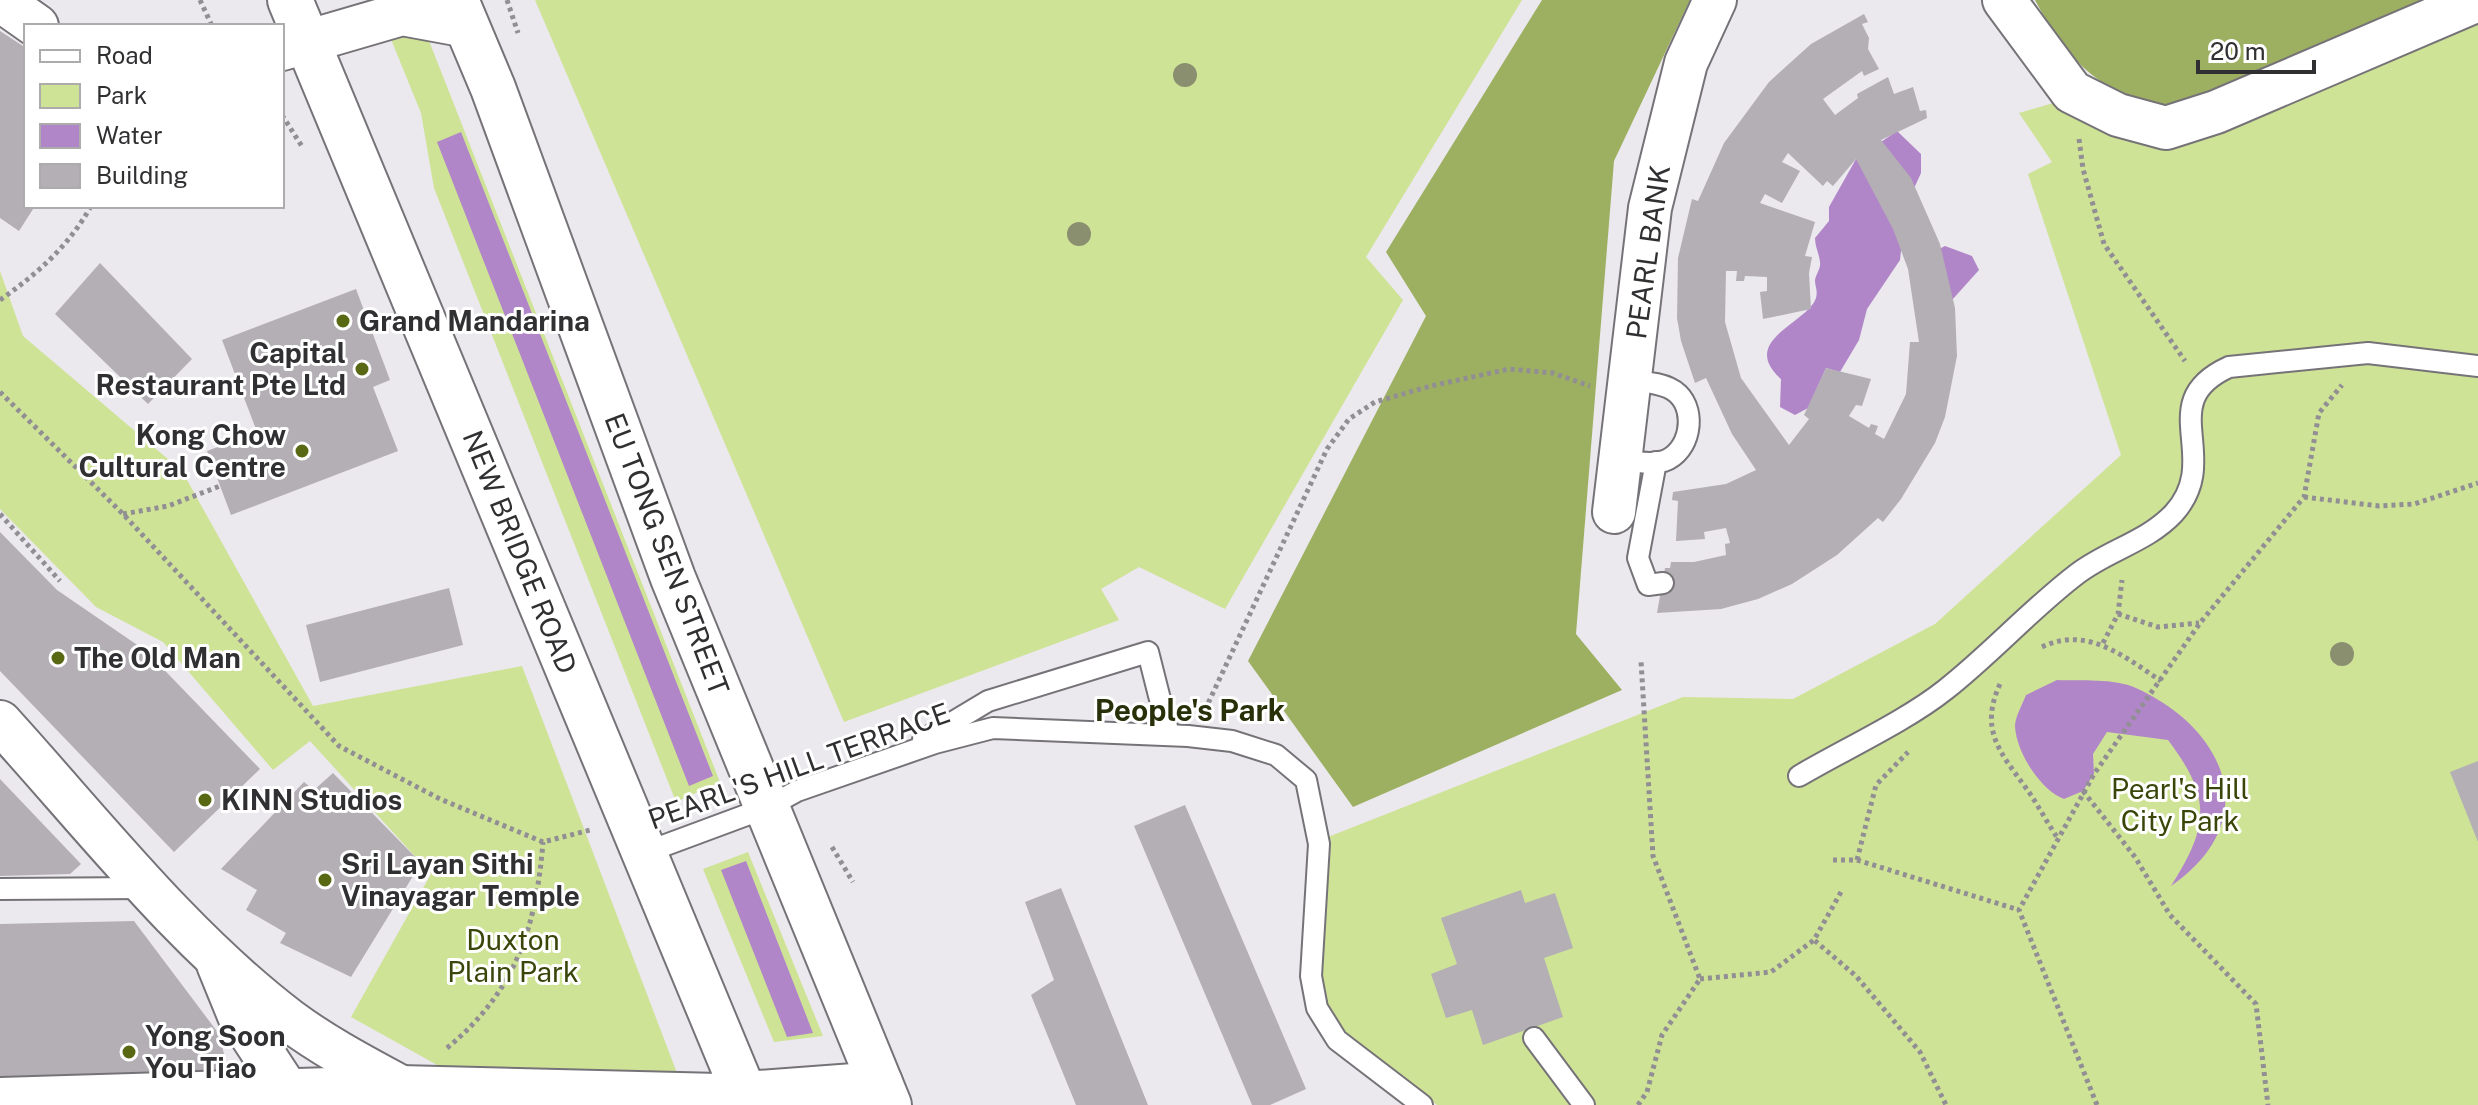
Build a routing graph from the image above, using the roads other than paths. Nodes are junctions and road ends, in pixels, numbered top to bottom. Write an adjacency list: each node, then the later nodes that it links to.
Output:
1 (0, 0): 7 (street)
2 (290, 0): 8 (main road, NEW BRIDGE ROAD)
3 (1715, 0): 10 (street, PEARL BANK)
4 (2004, 0): 5 (street)
5 (2478, 0)
6 (461, 13): 8 (street); 18 (main road, EU TONG SEN STREET)
7 (34, 24)
8 (294, 46): 19 (main road, NEW BRIDGE ROAD)
9 (2478, 366): 17 (lane)
10 (1629, 390): 11 (street, PEARL BANK); 11 (lane)
11 (1638, 460): 12 (street, PEARL BANK); 13 (lane)
12 (1614, 512)
13 (1663, 583)
14 (0, 722): 20 (street)
15 (1178, 736): 16 (lane, PEARL'S HILL TERRACE); 16 (lane); 29 (lane, PEARL'S HILL TERRACE)
16 (896, 757): 18 (lane, PEARL'S HILL TERRACE)
17 (1799, 776)
18 (768, 807): 19 (lane, PEARL'S HILL TERRACE); 24 (main road, EU TONG SEN STREET)
19 (644, 853): 28 (main road, NEW BRIDGE ROAD)
20 (149, 888): 21 (lane); 22 (street)
21 (0, 889)
22 (215, 956): 25 (street); 26 (street)
23 (1534, 1038): 30 (lane)
24 (885, 1094): 28 (street)
25 (391, 1096): 26 (street); 28 (street)
26 (291, 1098): 27 (street)
27 (0, 1099)
28 (747, 1099)
29 (1422, 1105)
30 (1584, 1105)

